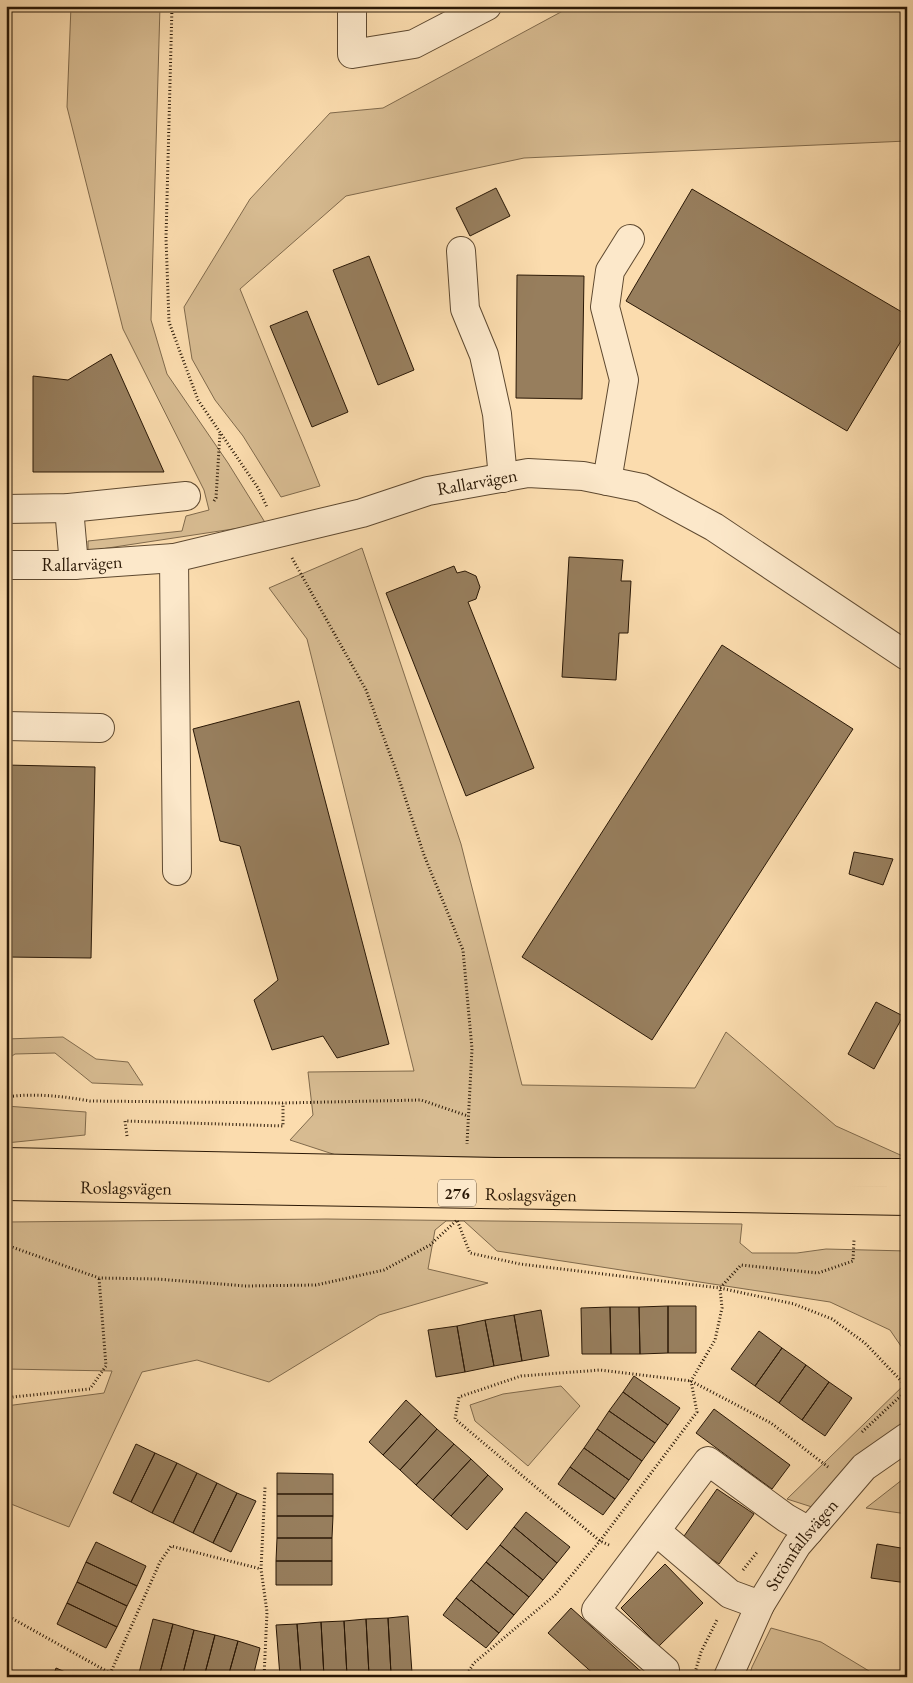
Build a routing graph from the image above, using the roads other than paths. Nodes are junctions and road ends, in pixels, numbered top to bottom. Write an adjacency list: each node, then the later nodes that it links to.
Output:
1 (352, 6): 2 (street)
2 (487, 6)
3 (630, 239): 6 (street)
4 (461, 251): 5 (street)
5 (503, 478): 6 (street, Rallarvägen); 10 (street, Rallarvägen)
6 (607, 481): 13 (street, Rallarvägen)
7 (186, 496): 8 (street)
8 (69, 508): 9 (street); 11 (street)
9 (6, 509)
10 (174, 558): 11 (street, Rallarvägen); 16 (street)
11 (74, 565): 12 (street, Rallarvägen)
12 (6, 566)
13 (907, 656)
14 (6, 726): 15 (street)
15 (100, 728)
16 (177, 870)
17 (6, 1162): 18 (main road, Roslagsvägen / 276)
18 (907, 1173)
19 (6, 1186): 20 (main road, Roslagsvägen / 276)
20 (907, 1201)
21 (907, 1437): 23 (street, Strömfallsvägen)
22 (656, 1530): 23 (street); 24 (street); 25 (street)
23 (809, 1531): 24 (street, Strömfallsvägen)
24 (760, 1605): 26 (street, Strömfallsvägen)
25 (665, 1670)
26 (728, 1677)

